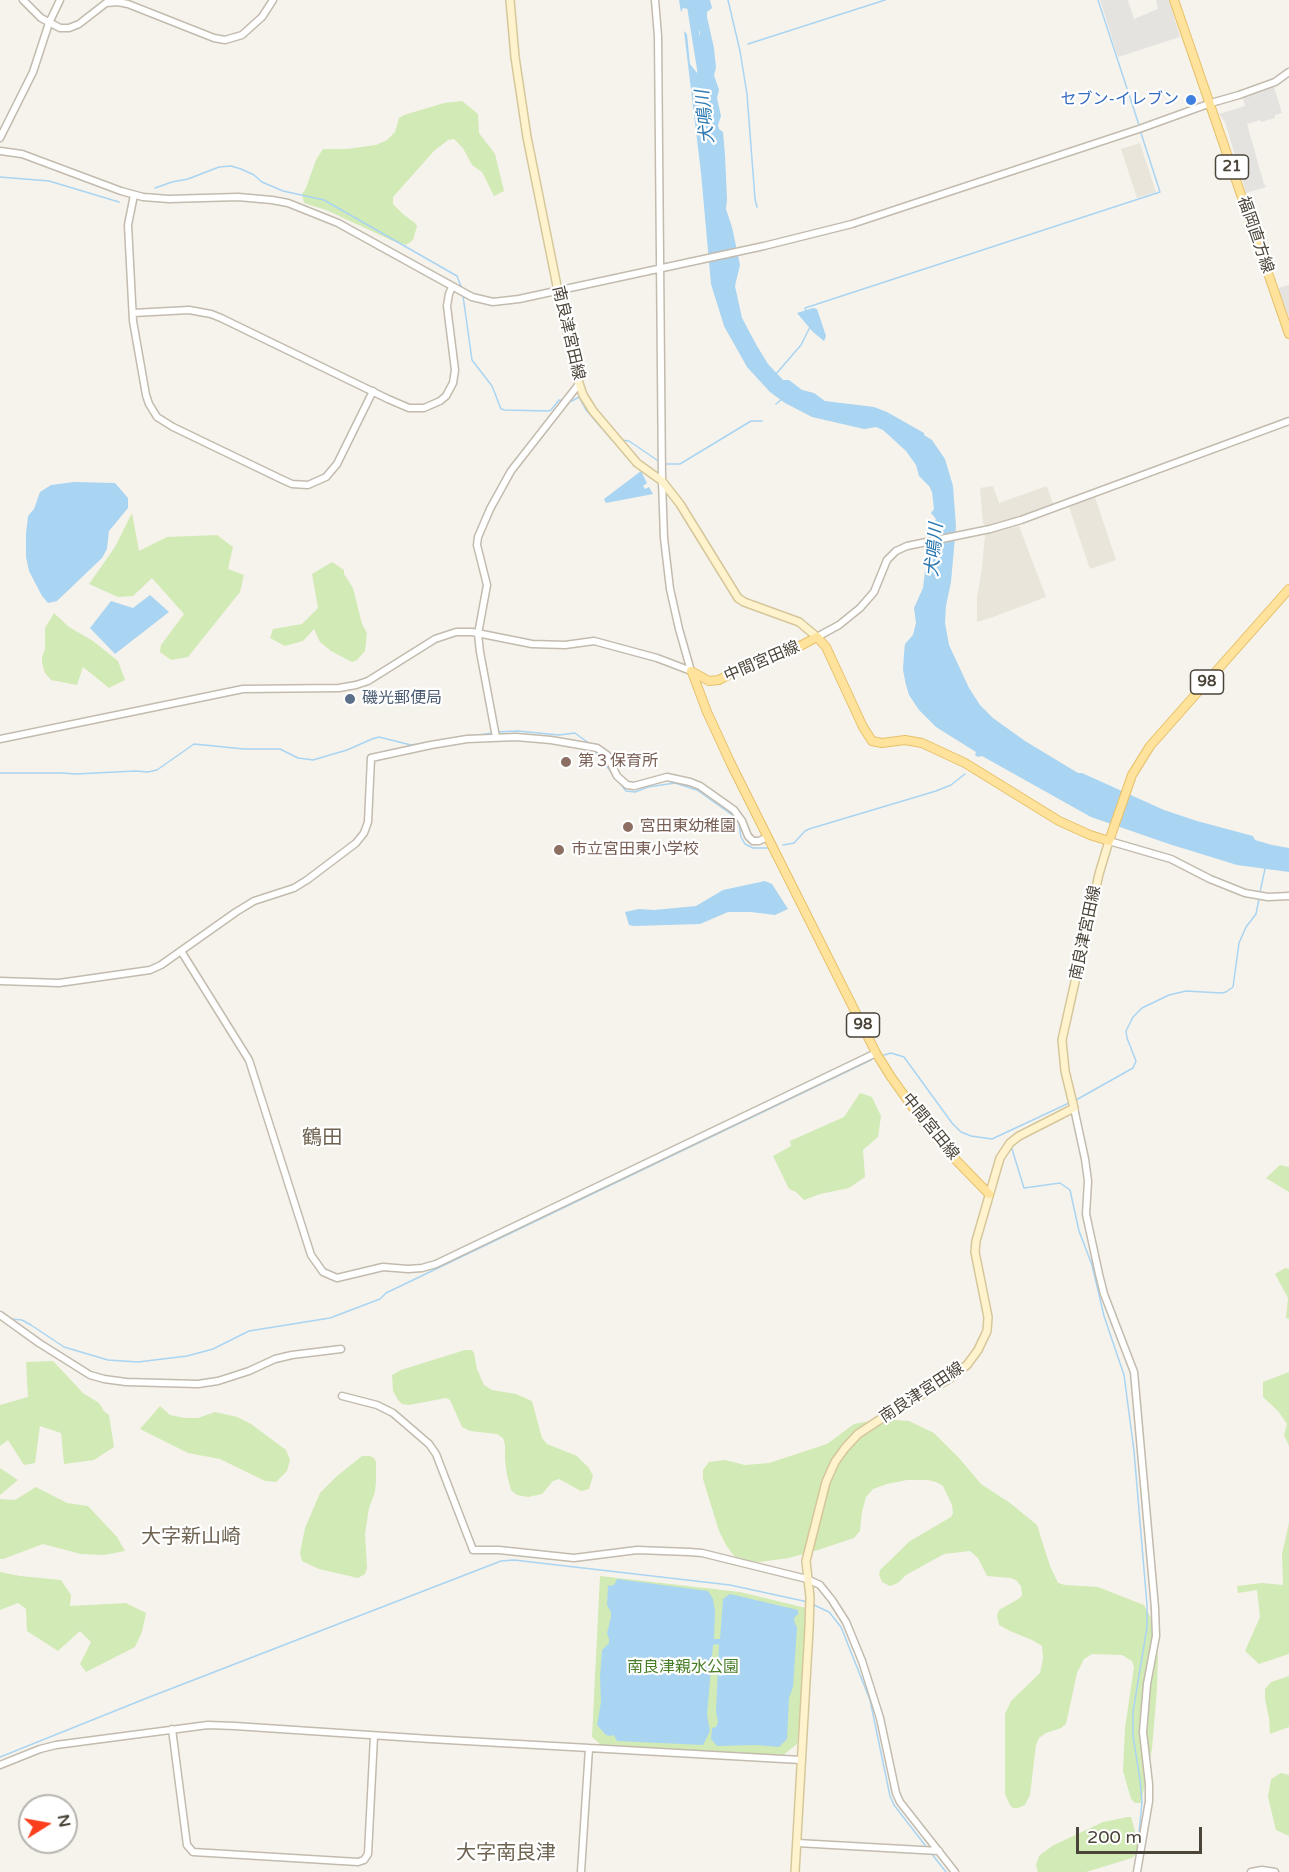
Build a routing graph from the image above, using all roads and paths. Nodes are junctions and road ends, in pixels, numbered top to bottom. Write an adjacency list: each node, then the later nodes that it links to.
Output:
1 (23, 0): 7 (street)
2 (60, 0): 7 (street)
3 (273, 0): 7 (street)
4 (510, 0): 15 (main road, 南良津宮田線)
5 (654, 0): 13 (street)
6 (1174, 0): 9 (main road, 福岡直方線 / 21)
7 (49, 23): 10 (street)
8 (1289, 72): 9 (street)
9 (1211, 103): 13 (street); 17 (main road, 福岡直方線 / 21)
10 (0, 138)
11 (0, 151): 12 (street)
12 (134, 195): 14 (street); 16 (street)
13 (661, 267): 15 (street); 21 (street)
14 (452, 287): 15 (street); 19 (street)
15 (558, 291): 18 (main road, 南良津宮田線)
16 (133, 313): 19 (street); 19 (street)
17 (1289, 334)
18 (579, 384): 21 (main road, 南良津宮田線); 23 (street)
19 (373, 392)
20 (1289, 421): 24 (street)
21 (662, 481): 24 (main road, 南良津宮田線); 25 (street)
22 (1289, 589): 29 (main road, 98)
23 (478, 634): 25 (street); 26 (street); 27 (street)
24 (817, 637): 25 (main road, 中間宮田線); 29 (main road, 中間宮田線)
25 (691, 670): 28 (main road, 中間宮田線 / 98)
26 (495, 734): 28 (street); 31 (street)
27 (0, 739)
28 (768, 837): 33 (main road, 中間宮田線 / 98)
29 (1110, 838): 30 (street); 34 (main road, 南良津宮田線)
30 (1289, 897)
31 (181, 951): 32 (street); 33 (street)
32 (0, 981)
33 (876, 1053): 35 (main road, 中間宮田線 / 98)
34 (1074, 1108): 35 (main road, 南良津宮田線); 50 (street)
35 (988, 1194): 39 (main road, 南良津宮田線)
36 (0, 1315): 37 (street)
37 (341, 1349)
38 (342, 1396): 39 (street)
39 (807, 1579): 43 (main road, 南良津宮田線); 46 (street)
40 (172, 1729): 41 (street); 41 (street); 44 (street)
41 (374, 1736): 42 (street)
42 (589, 1748): 43 (street); 47 (street)
43 (801, 1761): 45 (main road, 南良津宮田線)
44 (0, 1765)
45 (797, 1843): 46 (street); 48 (main road, 南良津宮田線)
46 (939, 1851): 49 (street)
47 (581, 1872)
48 (795, 1872)
49 (955, 1872)
50 (1137, 1872)
51 (1251, 1872): 52 (street)
52 (1275, 1872)

